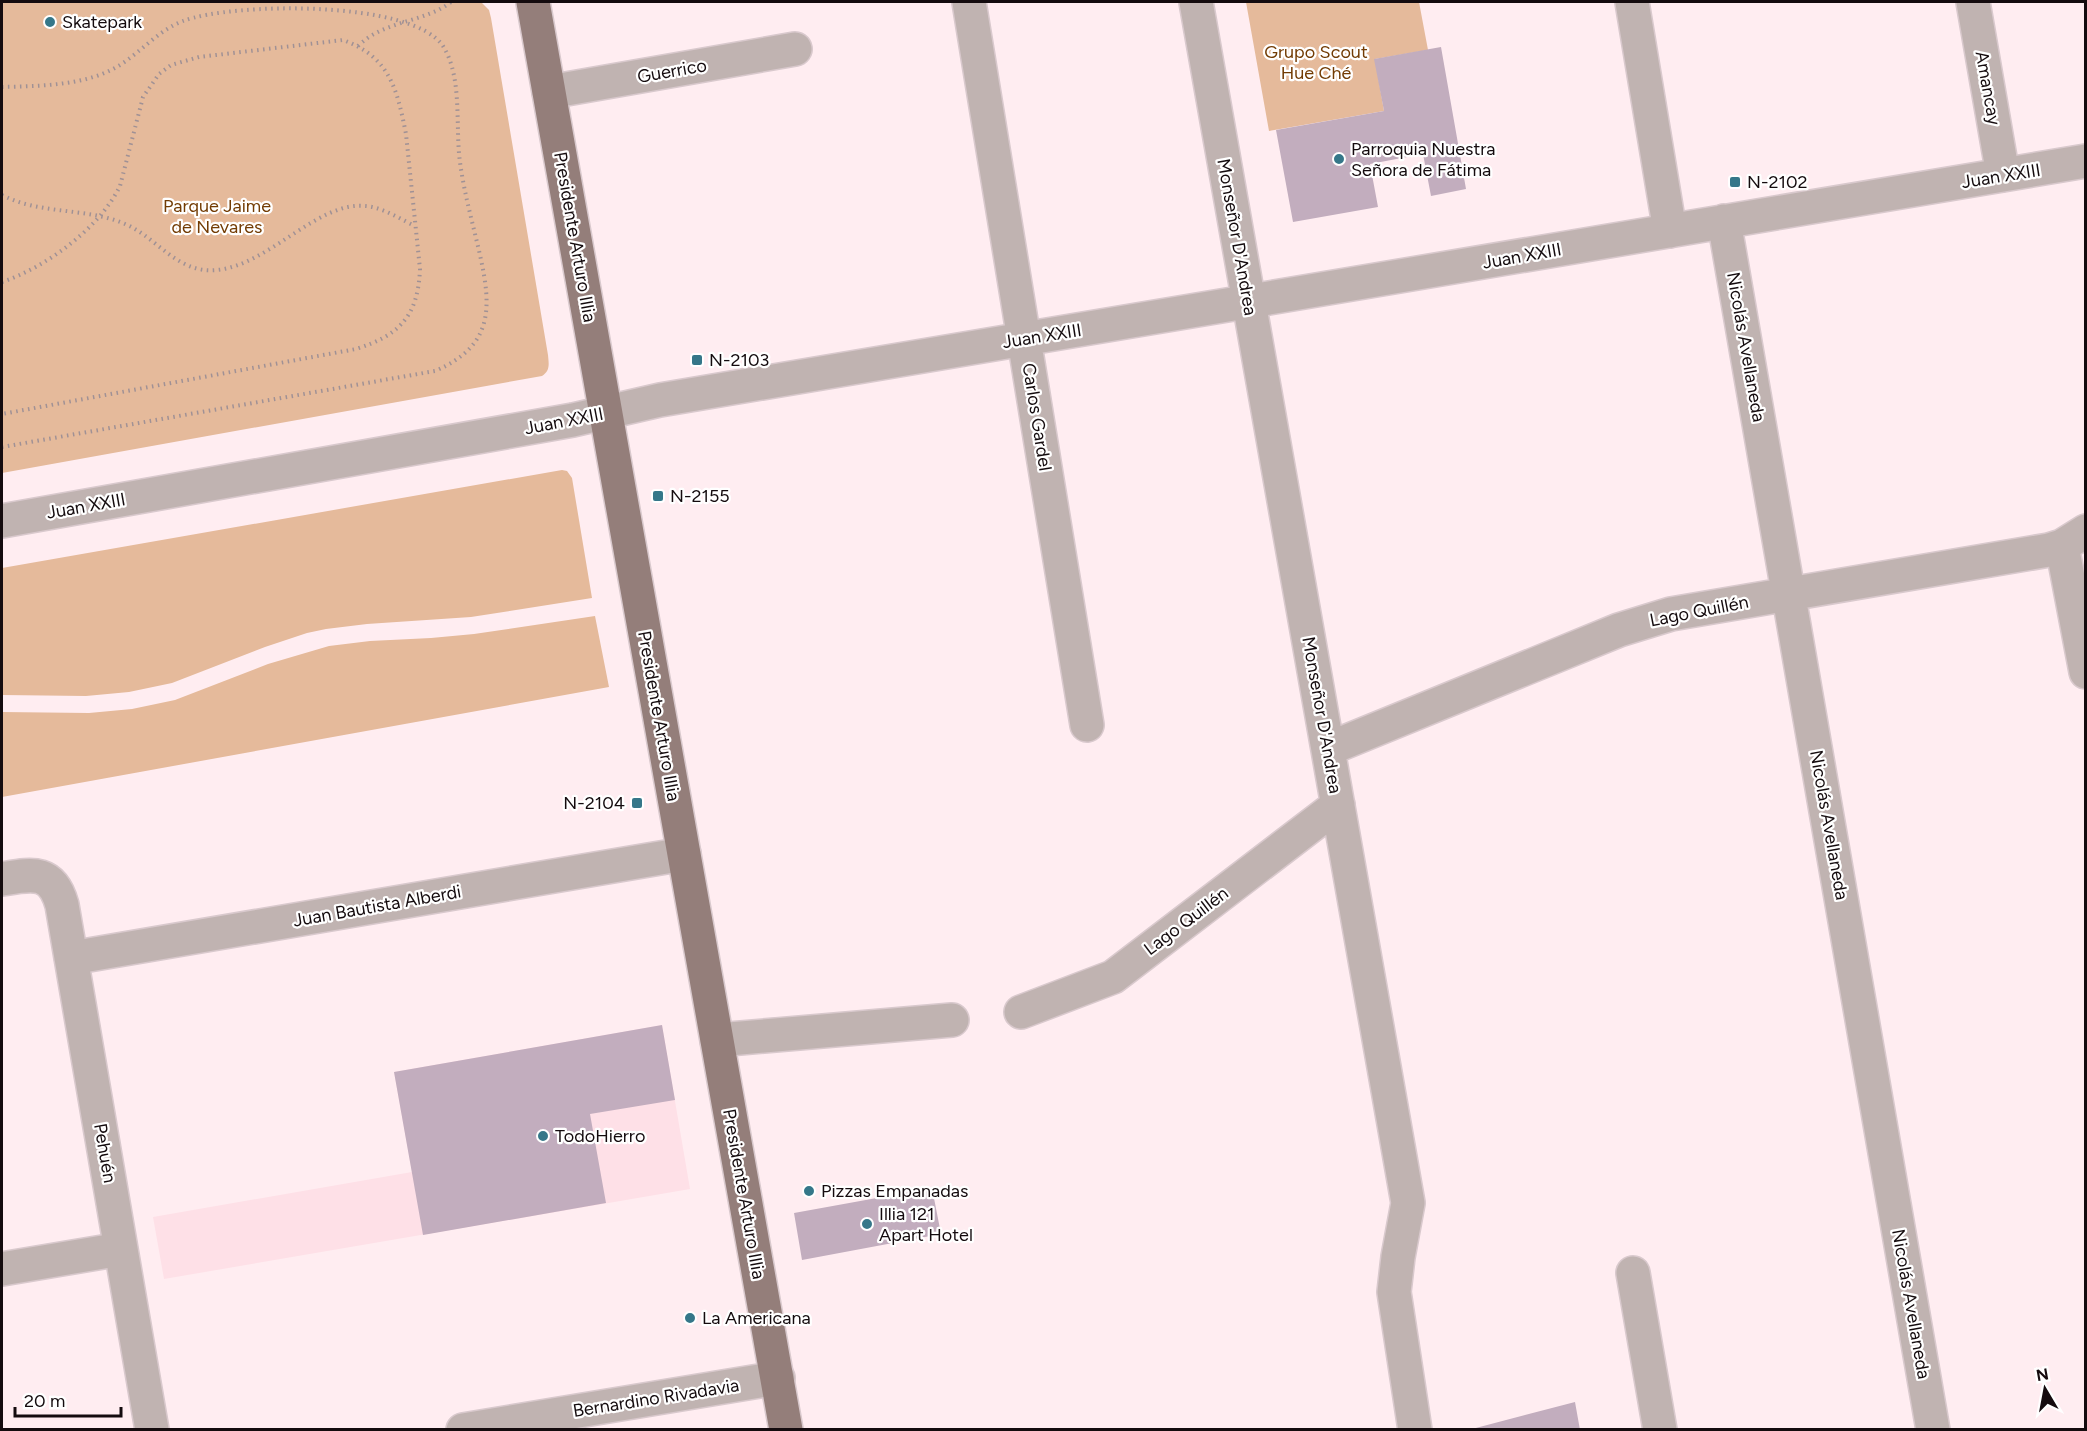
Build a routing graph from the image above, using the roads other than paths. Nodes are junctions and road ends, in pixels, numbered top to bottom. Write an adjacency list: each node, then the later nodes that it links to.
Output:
1 (533, 2): 7 (main road, Presidente Arturo Illia)
2 (969, 2): 13 (street, Carlos Gardel)
3 (1196, 2): 12 (street, Monseñor D'Andrea)
4 (1632, 2): 11 (street)
5 (1973, 2): 9 (street, Amancay)
6 (795, 49): 7 (street, Guerrico)
7 (549, 92): 14 (main road, Presidente Arturo Illia)
8 (2085, 162): 9 (street, Juan XXIII)
9 (2003, 175): 10 (street, Juan XXIII)
10 (1724, 221): 11 (street, Juan XXIII); 17 (street, Nicolás Avellaneda)
11 (1670, 231): 12 (street, Juan XXIII)
12 (1249, 302): 13 (street, Juan XXIII); 20 (street, Monseñor D'Andrea)
13 (1024, 339): 14 (street, Juan XXIII); 19 (street, Carlos Gardel)
14 (605, 413): 15 (street, Juan XXIII); 22 (main road, Presidente Arturo Illia)
15 (2, 521)
16 (2074, 538): 17 (street, Lago Quillén); 18 (street)
17 (1789, 594): 20 (street, Lago Quillén); 37 (street, Nicolás Avellaneda)
18 (2085, 672)
19 (1087, 725)
20 (1328, 749): 21 (street, Monseñor D'Andrea)
21 (1338, 805): 25 (street, Lago Quillén); 35 (street, Monseñor D'Andrea)
22 (684, 854): 24 (street, Juan Bautista Alberdi); 27 (main road, Presidente Arturo Illia)
23 (2, 879): 24 (street, Pehuén)
24 (71, 958): 28 (street, Pehuén)
25 (1021, 1012)
26 (952, 1020): 27 (street)
27 (717, 1040): 31 (main road, Presidente Arturo Illia)
28 (121, 1249): 29 (street); 32 (street, Pehuén)
29 (2, 1269)
30 (1633, 1273): 36 (street)
31 (778, 1378): 33 (street, Bernardino Rivadavia); 34 (main road, Presidente Arturo Illia)
32 (152, 1430)
33 (463, 1430)
34 (786, 1430)
35 (1415, 1430)
36 (1659, 1430)
37 (1933, 1430)

